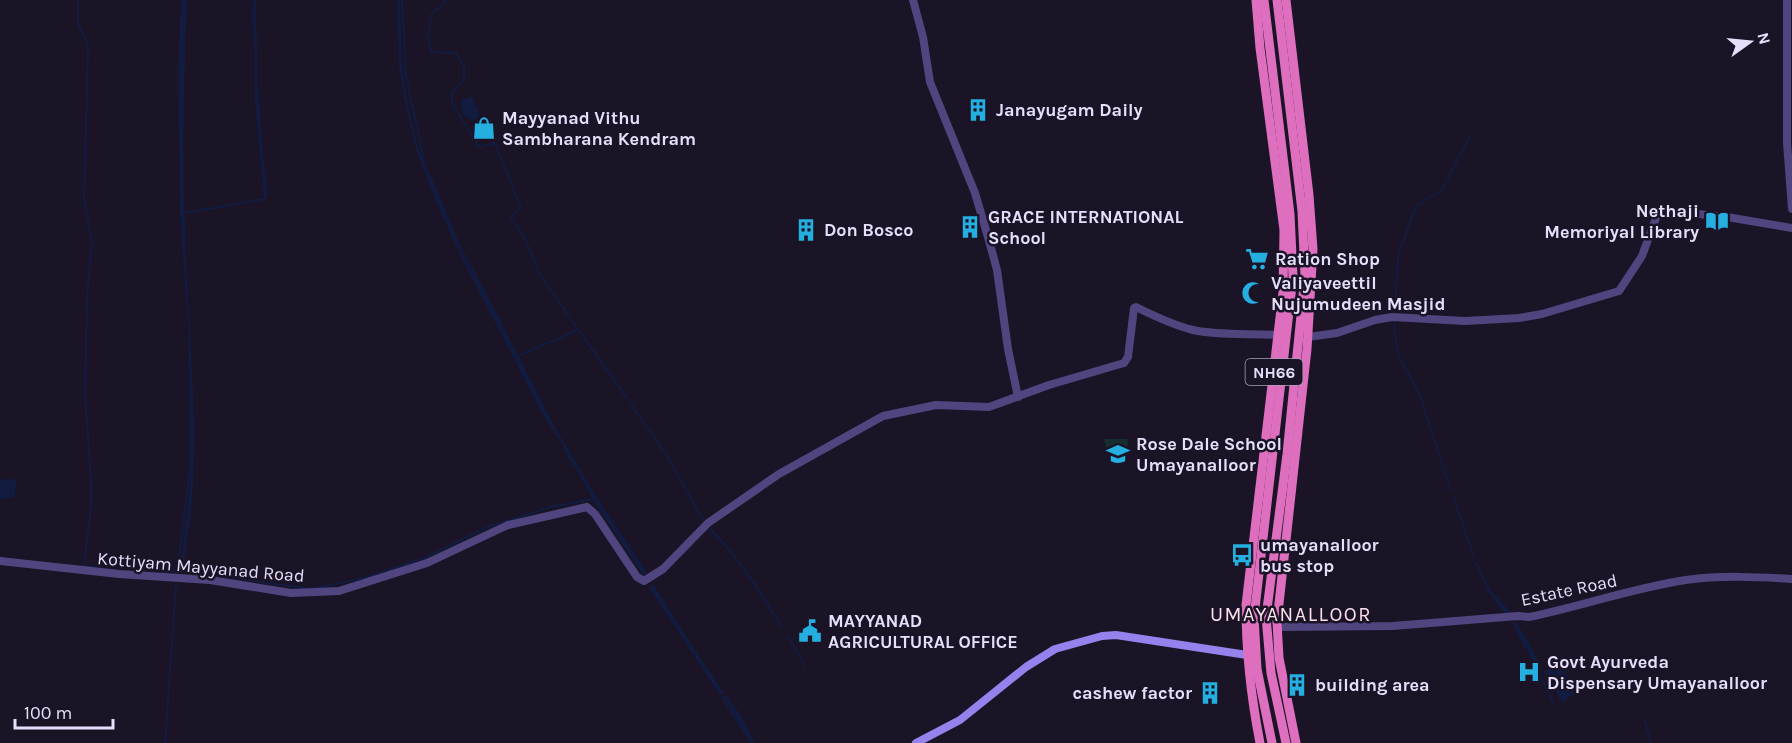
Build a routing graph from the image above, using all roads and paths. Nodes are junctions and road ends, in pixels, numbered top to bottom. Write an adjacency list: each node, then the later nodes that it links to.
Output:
1 (913, 0): 11 (street)
2 (1256, 0): 9 (highway, NH66)
3 (1264, 0): 18 (highway)
4 (1277, 0): 19 (highway)
5 (1286, 0): 10 (highway, NH66)
6 (1787, 0): 7 (street)
7 (1792, 209)
8 (1792, 228): 10 (street)
9 (1278, 335): 11 (street, Kottiyam Mayyanad Road); 15 (highway, NH66)
10 (1308, 337): 14 (highway, NH66)
11 (1018, 397): 12 (street, Kottiyam Mayyanad Road)
12 (0, 561)
13 (1792, 579): 14 (street, Estate Road)
14 (1278, 627): 20 (highway, NH66)
15 (1247, 655): 16 (main road); 17 (highway, NH66)
16 (916, 743)
17 (1260, 743)
18 (1272, 743)
19 (1286, 743)
20 (1296, 743)

